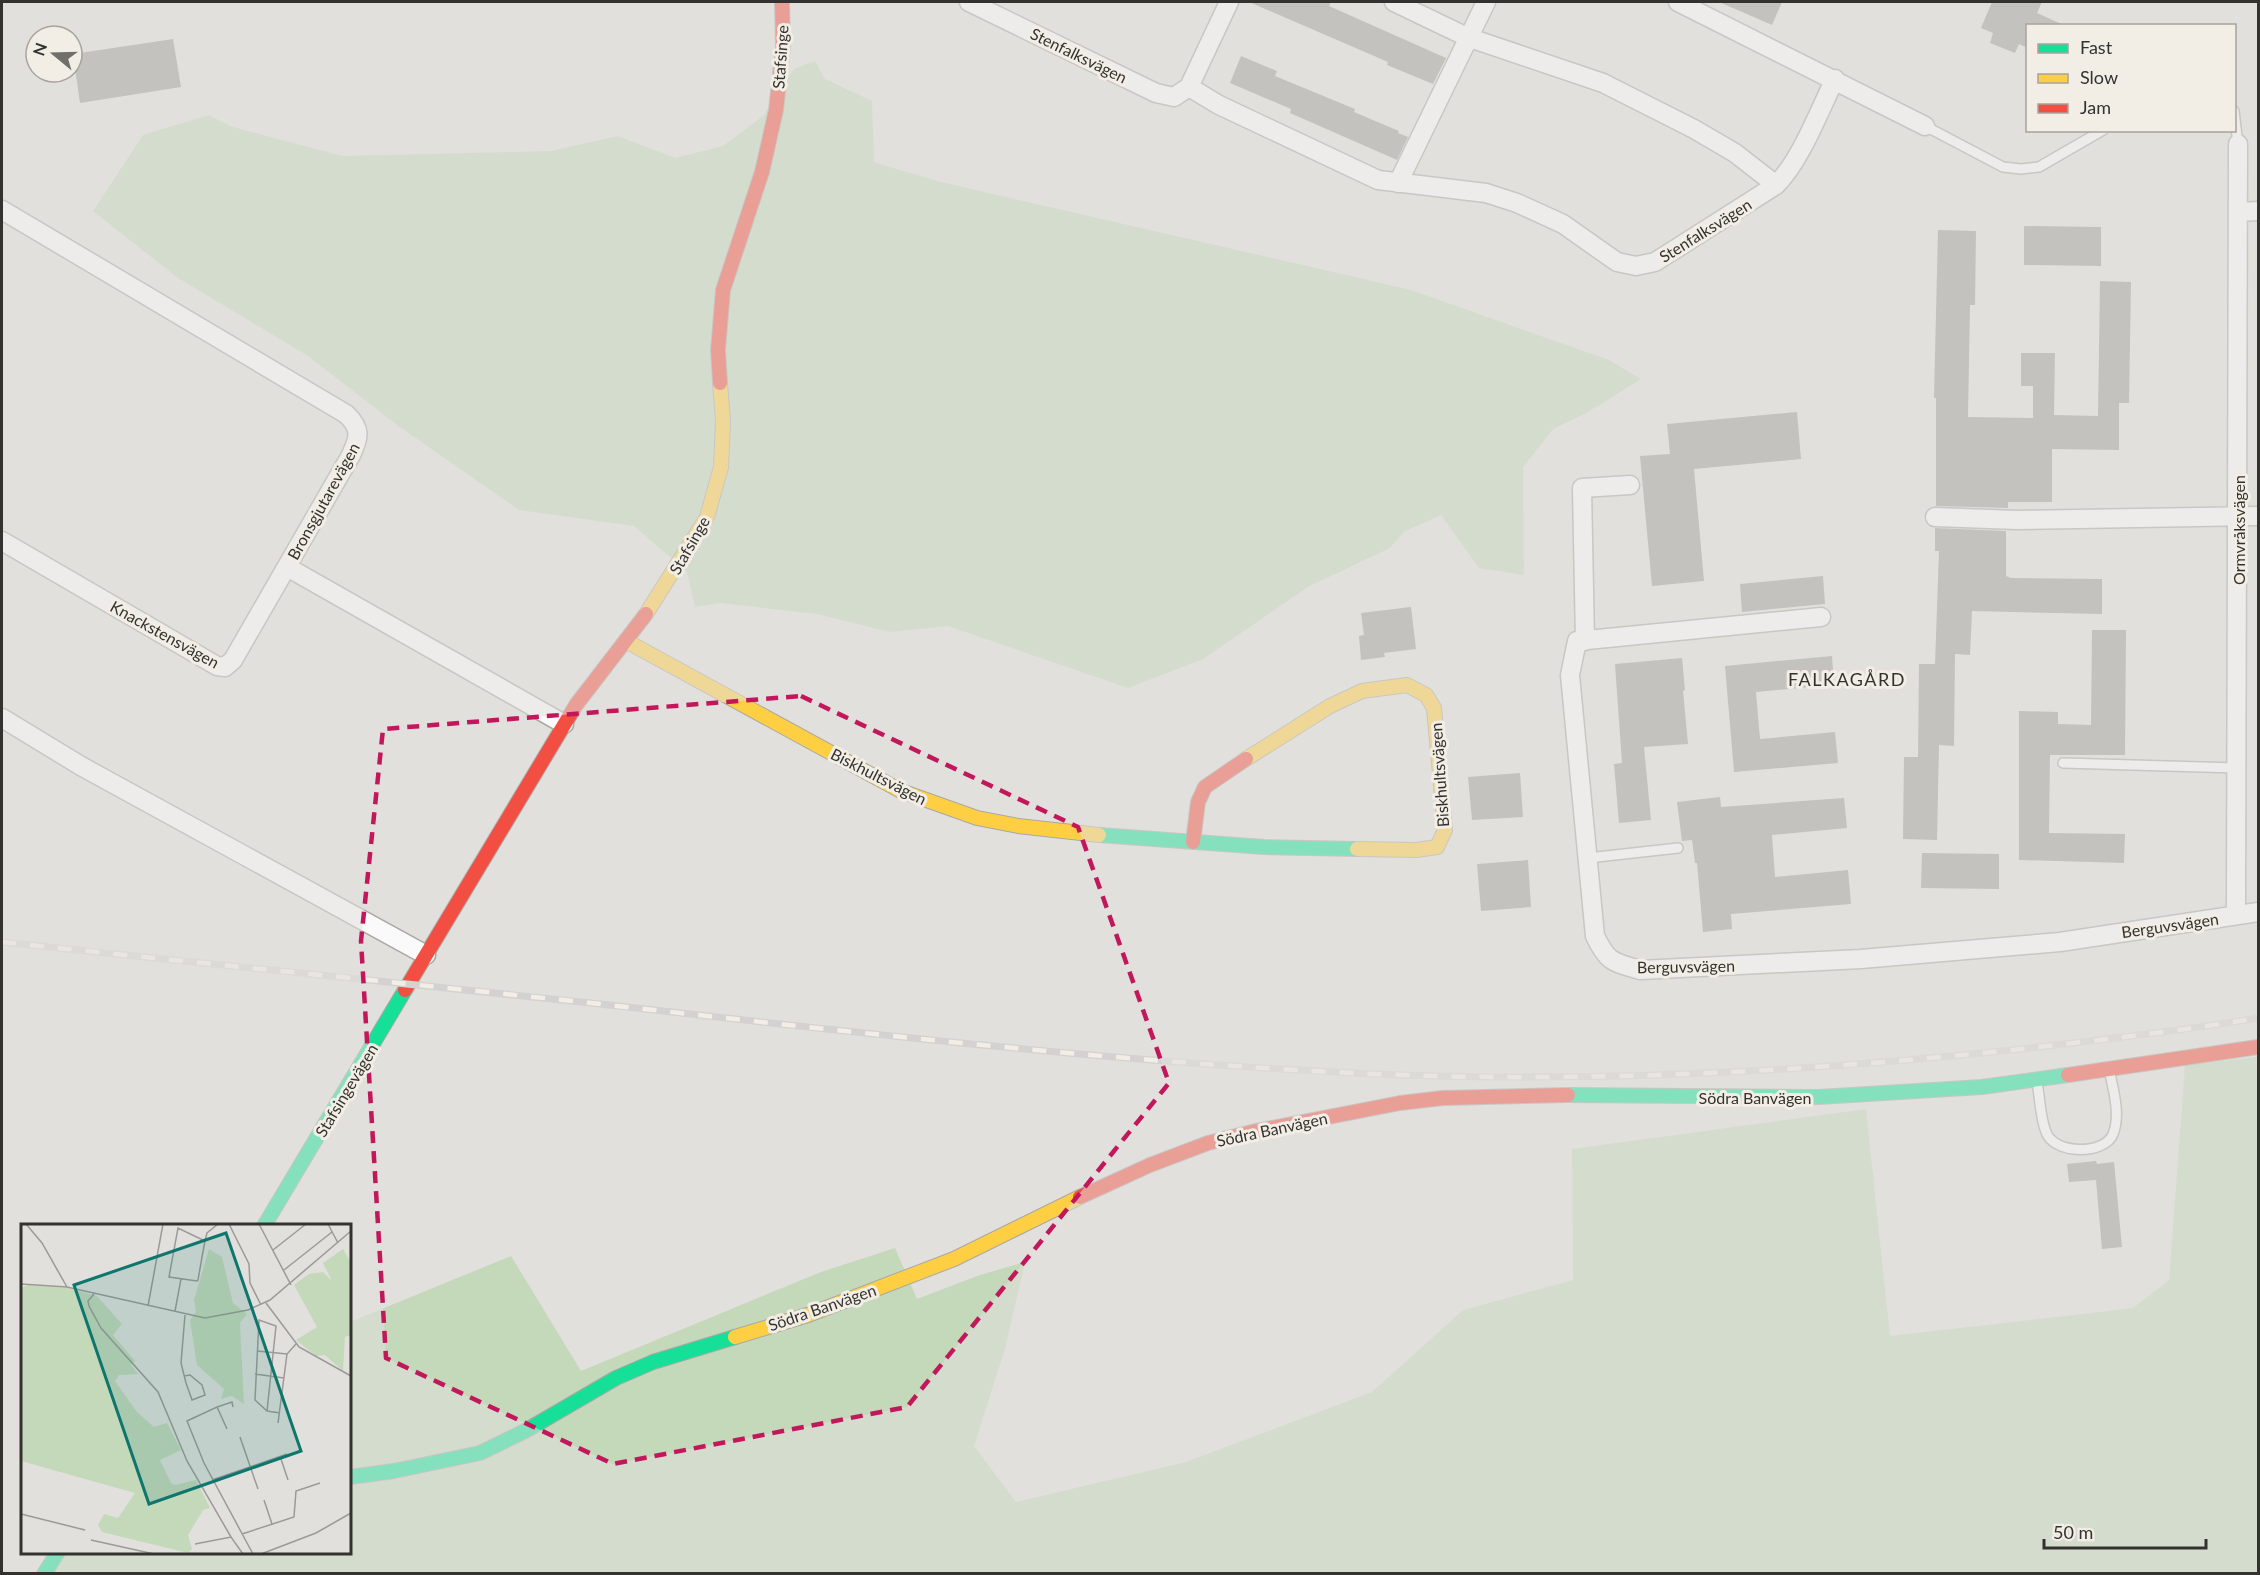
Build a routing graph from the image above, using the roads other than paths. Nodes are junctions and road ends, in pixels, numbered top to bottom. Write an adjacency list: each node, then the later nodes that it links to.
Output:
1 (782, 2): 26 (street, Stafsinge)
2 (969, 2): 9 (street, Stenfalksvägen)
3 (1229, 2): 9 (street)
4 (1394, 2): 7 (street)
5 (1486, 2): 7 (street)
6 (1678, 2): 8 (street)
7 (1467, 37): 14 (street); 15 (street)
8 (1835, 79): 11 (street); 15 (street, Stenfalksvägen)
9 (1189, 87): 14 (street, Stenfalksvägen)
10 (2236, 122): 13 (lane)
11 (1925, 126): 12 (lane)
12 (2100, 132)
13 (2238, 144): 17 (street, Ormvråksvägen)
14 (1398, 183): 15 (street, Stenfalksvägen)
15 (1776, 185)
16 (2259, 211): 17 (street)
17 (2239, 212): 20 (street, Ormvråksvägen)
18 (5, 219): 24 (street, Bronsgjutarevägen)
19 (1630, 485): 27 (street)
20 (2238, 516): 21 (street); 22 (street); 31 (street, Ormvråksvägen)
21 (2259, 516)
22 (1935, 517)
23 (2, 542): 24 (street, Knackstensvägen)
24 (287, 567): 29 (street, Bronsgjutarevägen)
25 (1821, 617): 27 (street)
26 (626, 640): 29 (street, Stafsinge); 32 (street, Biskhultsvägen)
27 (1585, 641): 34 (street, Berguvsvägen)
28 (2, 718): 37 (street)
29 (564, 724): 37 (street, Stafsinge)
30 (2063, 763): 31 (lane)
31 (2237, 768): 36 (street, Ormvråksvägen)
32 (1193, 842): 32 (street, Biskhultsvägen)
33 (1678, 848): 34 (lane)
34 (1588, 858): 36 (street, Berguvsvägen)
35 (2259, 912): 36 (street, Berguvsvägen)
36 (2236, 915)
37 (426, 955): 41 (street, Stafsingevägen)
38 (2259, 1047): 39 (street, Södra Banvägen)
39 (2109, 1070): 40 (street, Södra Banvägen); 40 (lane)
40 (2037, 1079): 42 (street, Södra Banvägen)
41 (265, 1224)
42 (351, 1477)
43 (57, 1554): 44 (street)
44 (44, 1574)

